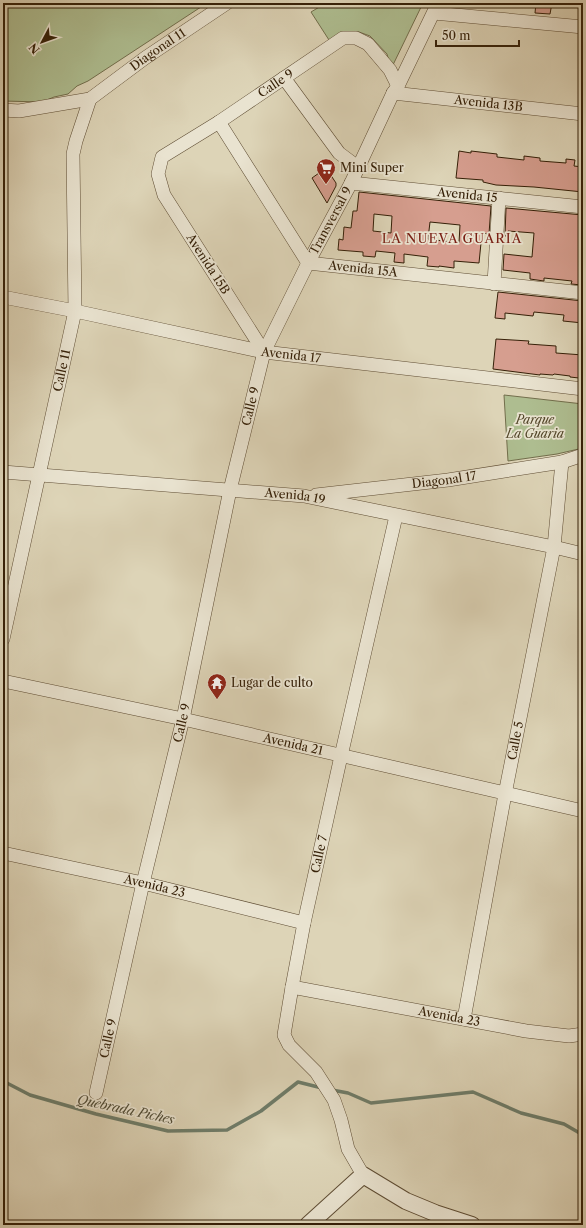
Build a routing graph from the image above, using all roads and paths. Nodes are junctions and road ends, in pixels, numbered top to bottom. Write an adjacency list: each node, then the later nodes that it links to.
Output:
1 (227, 3): 6 (street, Diagonal 11)
2 (436, 8): 3 (street); 5 (street, Transversal 9)
3 (583, 27)
4 (284, 78): 5 (street, Calle 9); 9 (street, Calle 9); 10 (street)
5 (396, 90): 8 (street, Avenida 13B); 10 (street, Transversal 9)
6 (90, 99): 7 (street); 19 (street, Calle 11)
7 (3, 110)
8 (583, 114)
9 (219, 122): 11 (street, Calle 9); 15 (street)
10 (359, 168): 12 (street, Transversal 9)
11 (158, 174): 20 (street, Avenida 15B)
12 (352, 183): 13 (street, Avenida 15); 15 (street, Transversal 9)
13 (499, 198): 14 (street, Avenida 15); 16 (street)
14 (583, 207)
15 (308, 263): 16 (street, Avenida 15A); 20 (street, Transversal 9)
16 (494, 284): 17 (street, Avenida 15A)
17 (583, 293)
18 (3, 297): 19 (street, Avenida 17)
19 (74, 311): 20 (street, Avenida 17); 25 (street, Calle 11)
20 (264, 352): 21 (street, Avenida 17); 26 (street, Calle 9)
21 (583, 389)
22 (583, 455): 23 (street, Diagonal 17)
23 (562, 462): 27 (street, Diagonal 17); 29 (street, Calle 5)
24 (3, 472): 25 (street, Avenida 19)
25 (38, 475): 26 (street, Avenida 19); 31 (street, Calle 11)
26 (230, 490): 27 (street, Avenida 19); 33 (street, Calle 9)
27 (304, 496): 28 (street, Avenida 19)
28 (396, 516): 29 (street, Avenida 19); 34 (street, Calle 7)
29 (554, 547): 30 (street, Avenida 19); 35 (street, Calle 5)
30 (583, 554)
31 (3, 639)
32 (3, 681): 33 (street, Avenida 21)
33 (183, 719): 34 (street, Avenida 21); 38 (street, Calle 9)
34 (341, 756): 35 (street, Avenida 21); 39 (street, Calle 7)
35 (505, 794): 36 (street, Avenida 21); 41 (street, Calle 5)
36 (583, 811)
37 (3, 853): 38 (street, Avenida 23)
38 (143, 883): 39 (street, Avenida 23); 43 (street, Calle 9)
39 (304, 923): 40 (street, Calle 7)
40 (292, 987): 41 (street, Avenida 23); 44 (street, Calle 7)
41 (464, 1019): 42 (street, Avenida 23)
42 (583, 1034)
43 (96, 1093)
44 (364, 1175): 45 (street); 46 (street)
45 (463, 1224)
46 (308, 1225)

